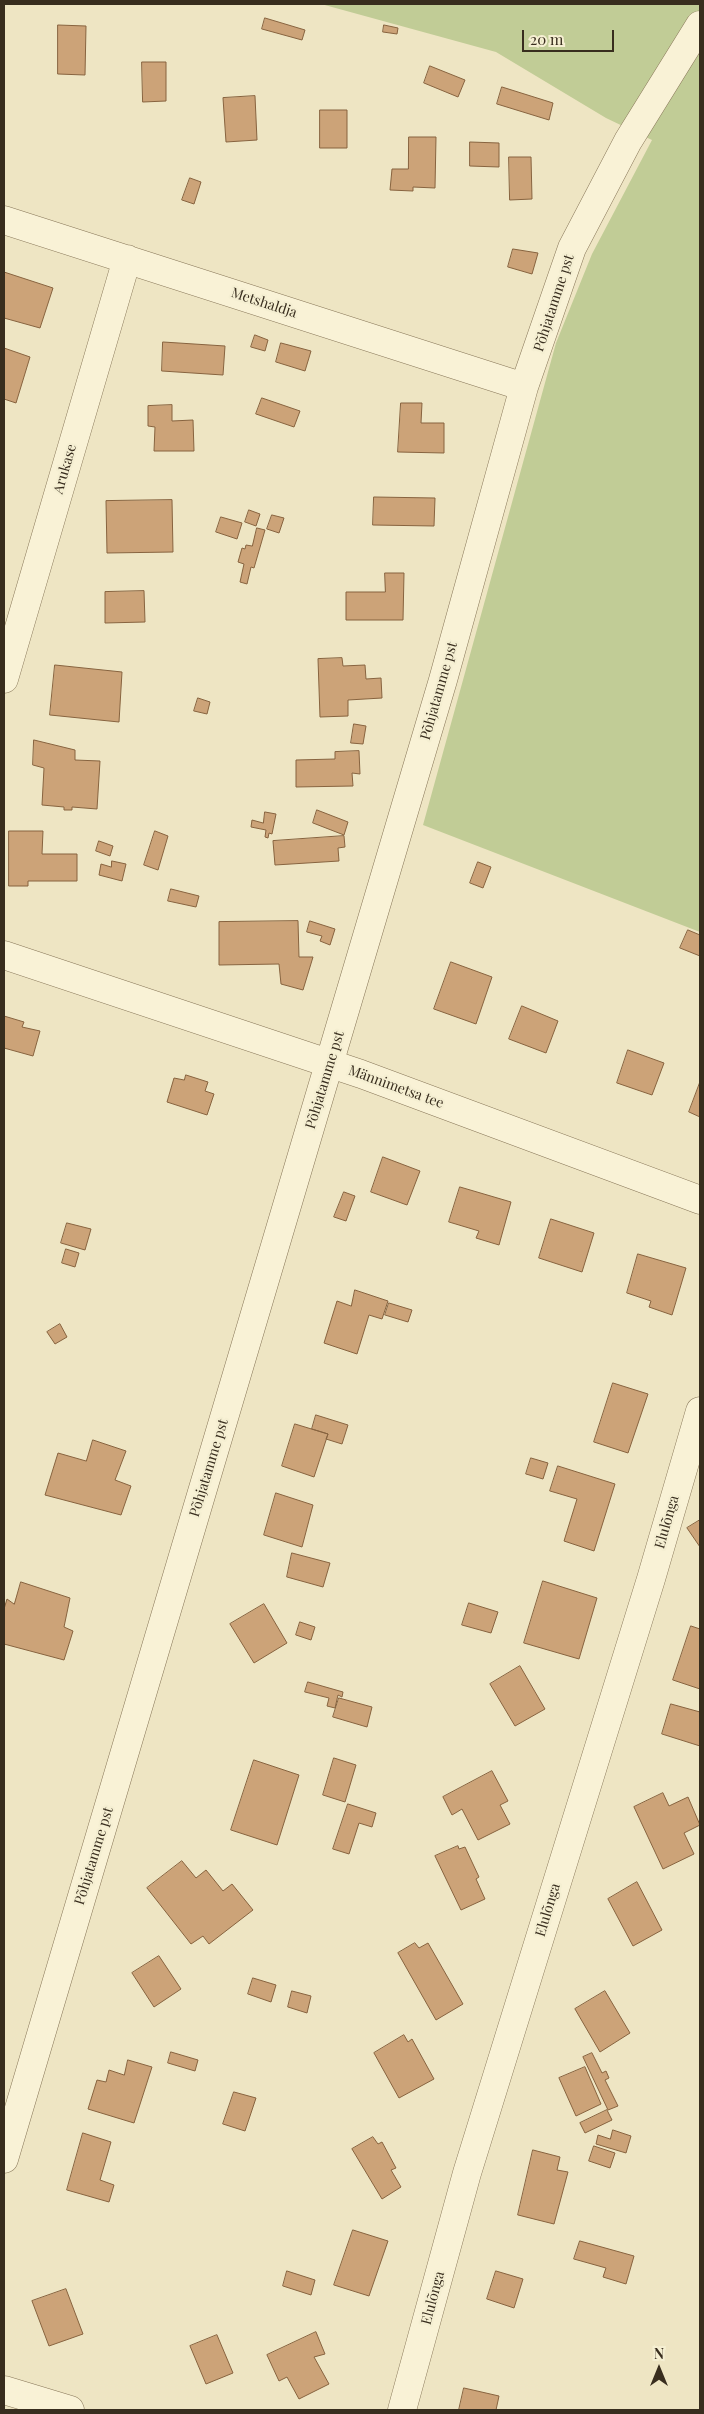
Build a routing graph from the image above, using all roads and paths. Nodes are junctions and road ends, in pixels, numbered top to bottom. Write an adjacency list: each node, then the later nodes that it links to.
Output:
1 (700, 25): 4 (street, Põhjatamme pst)
2 (4, 220): 3 (street, Metshaldja)
3 (127, 259): 4 (street, Metshaldja); 5 (street, Arukase)
4 (524, 387): 7 (street, Põhjatamme pst)
5 (4, 679)
6 (4, 955): 7 (street, Männimetsa tee)
7 (330, 1064): 8 (street, Männimetsa tee); 10 (street, Põhjatamme pst)
8 (700, 1200)
9 (700, 1411): 13 (street, Elulõnga)
10 (4, 2159)
11 (4, 2390): 12 (street)
12 (70, 2410)
13 (402, 2410)

